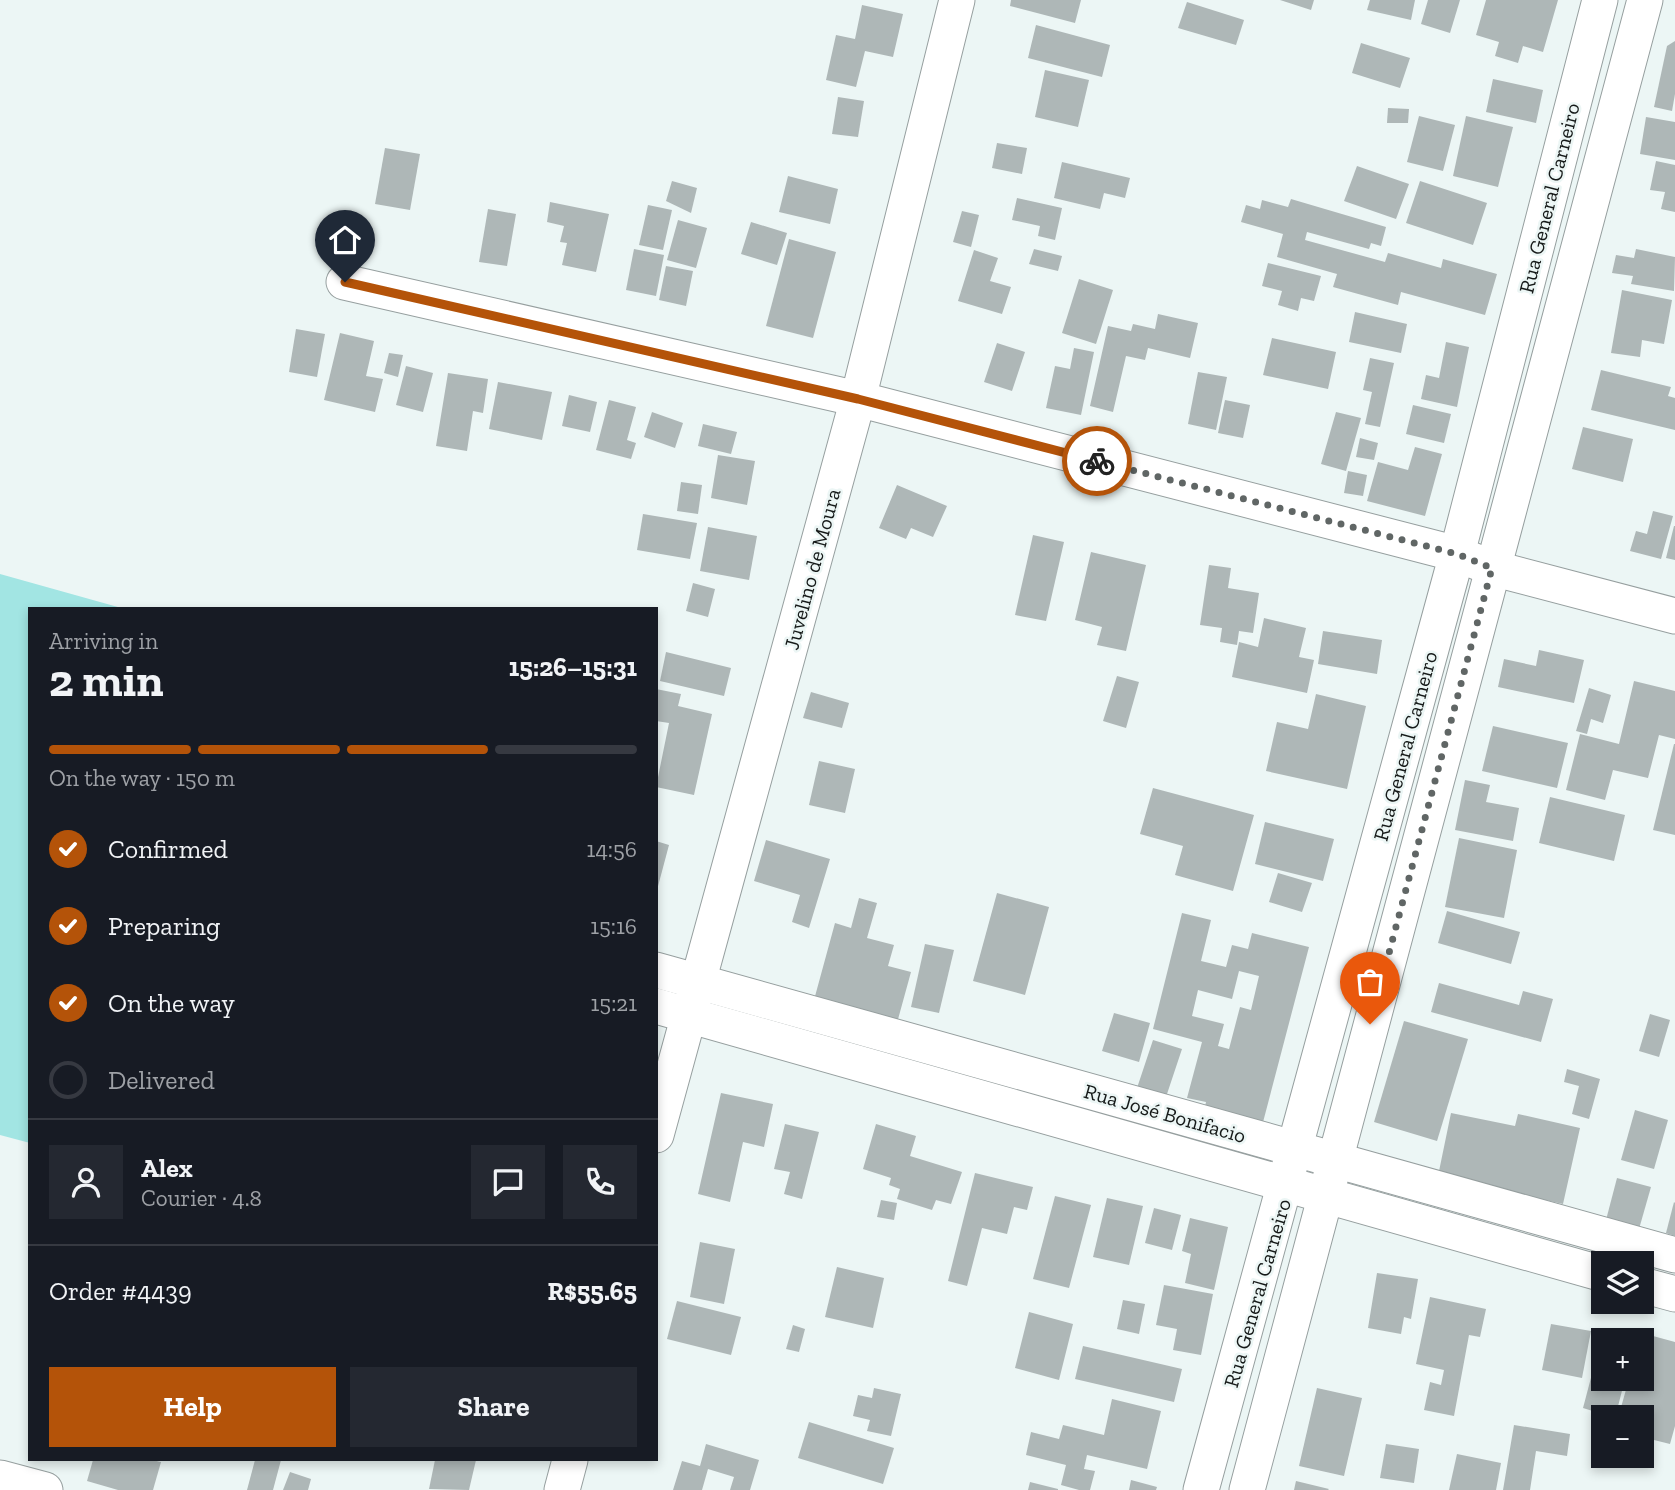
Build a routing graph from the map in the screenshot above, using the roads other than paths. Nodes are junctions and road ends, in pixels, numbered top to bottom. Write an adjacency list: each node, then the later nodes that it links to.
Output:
1 (957, 0): 9 (street, Juvelino de Moura)
2 (1600, 0): 4 (street, Rua General Carneiro)
3 (1645, 0): 5 (street, Rua General Carneiro)
4 (1566, 133): 5 (street); 7 (street, Rua General Carneiro)
5 (1606, 147): 8 (street, Rua General Carneiro)
6 (345, 282): 9 (street)
7 (1528, 282): 8 (street); 10 (street, Rua General Carneiro)
8 (1566, 294): 11 (street, Rua General Carneiro)
9 (858, 399): 12 (street); 20 (street, Juvelino de Moura)
10 (1489, 431): 11 (street); 12 (street, Rua General Carneiro)
11 (1526, 444): 13 (street, Rua General Carneiro)
12 (1457, 554): 13 (street); 15 (street, Rua General Carneiro)
13 (1492, 568): 14 (street); 16 (street, Rua General Carneiro)
14 (1675, 616)
15 (1412, 719): 16 (street); 17 (street, Rua General Carneiro)
16 (1447, 734): 18 (street, Rua General Carneiro)
17 (1368, 883): 18 (street); 21 (street, Rua General Carneiro)
18 (1404, 898): 22 (street, Rua General Carneiro)
19 (658, 972): 20 (street, Rua José Bonifacio)
20 (681, 1001): 23 (street, Juvelino de Moura); 24 (street, Rua José Bonifacio); 26 (street, Rua José Bonifacio)
21 (1326, 1036): 22 (street); 24 (street, Rua General Carneiro)
22 (1363, 1049): 25 (street, Rua General Carneiro)
23 (658, 1124)
24 (1295, 1149): 25 (street, Rua José Bonifacio); 26 (street, Rua General Carneiro)
25 (1334, 1158): 27 (street, Rua General Carneiro); 28 (street, Rua José Bonifacio)
26 (1286, 1186): 27 (street, Rua José Bonifacio); 32 (street, Rua General Carneiro)
27 (1323, 1197): 29 (street, Rua José Bonifacio); 33 (street, Rua General Carneiro)
28 (1675, 1255)
29 (1591, 1271)
30 (1654, 1288): 31 (street)
31 (1675, 1294)
32 (1245, 1336): 33 (street); 36 (street, Rua General Carneiro)
33 (1283, 1351): 40 (street, Rua General Carneiro)
34 (570, 1461): 38 (street)
35 (0, 1478): 37 (street)
36 (1203, 1483): 39 (street)
37 (45, 1490)
38 (562, 1490)
39 (1241, 1490)
40 (1247, 1490)

